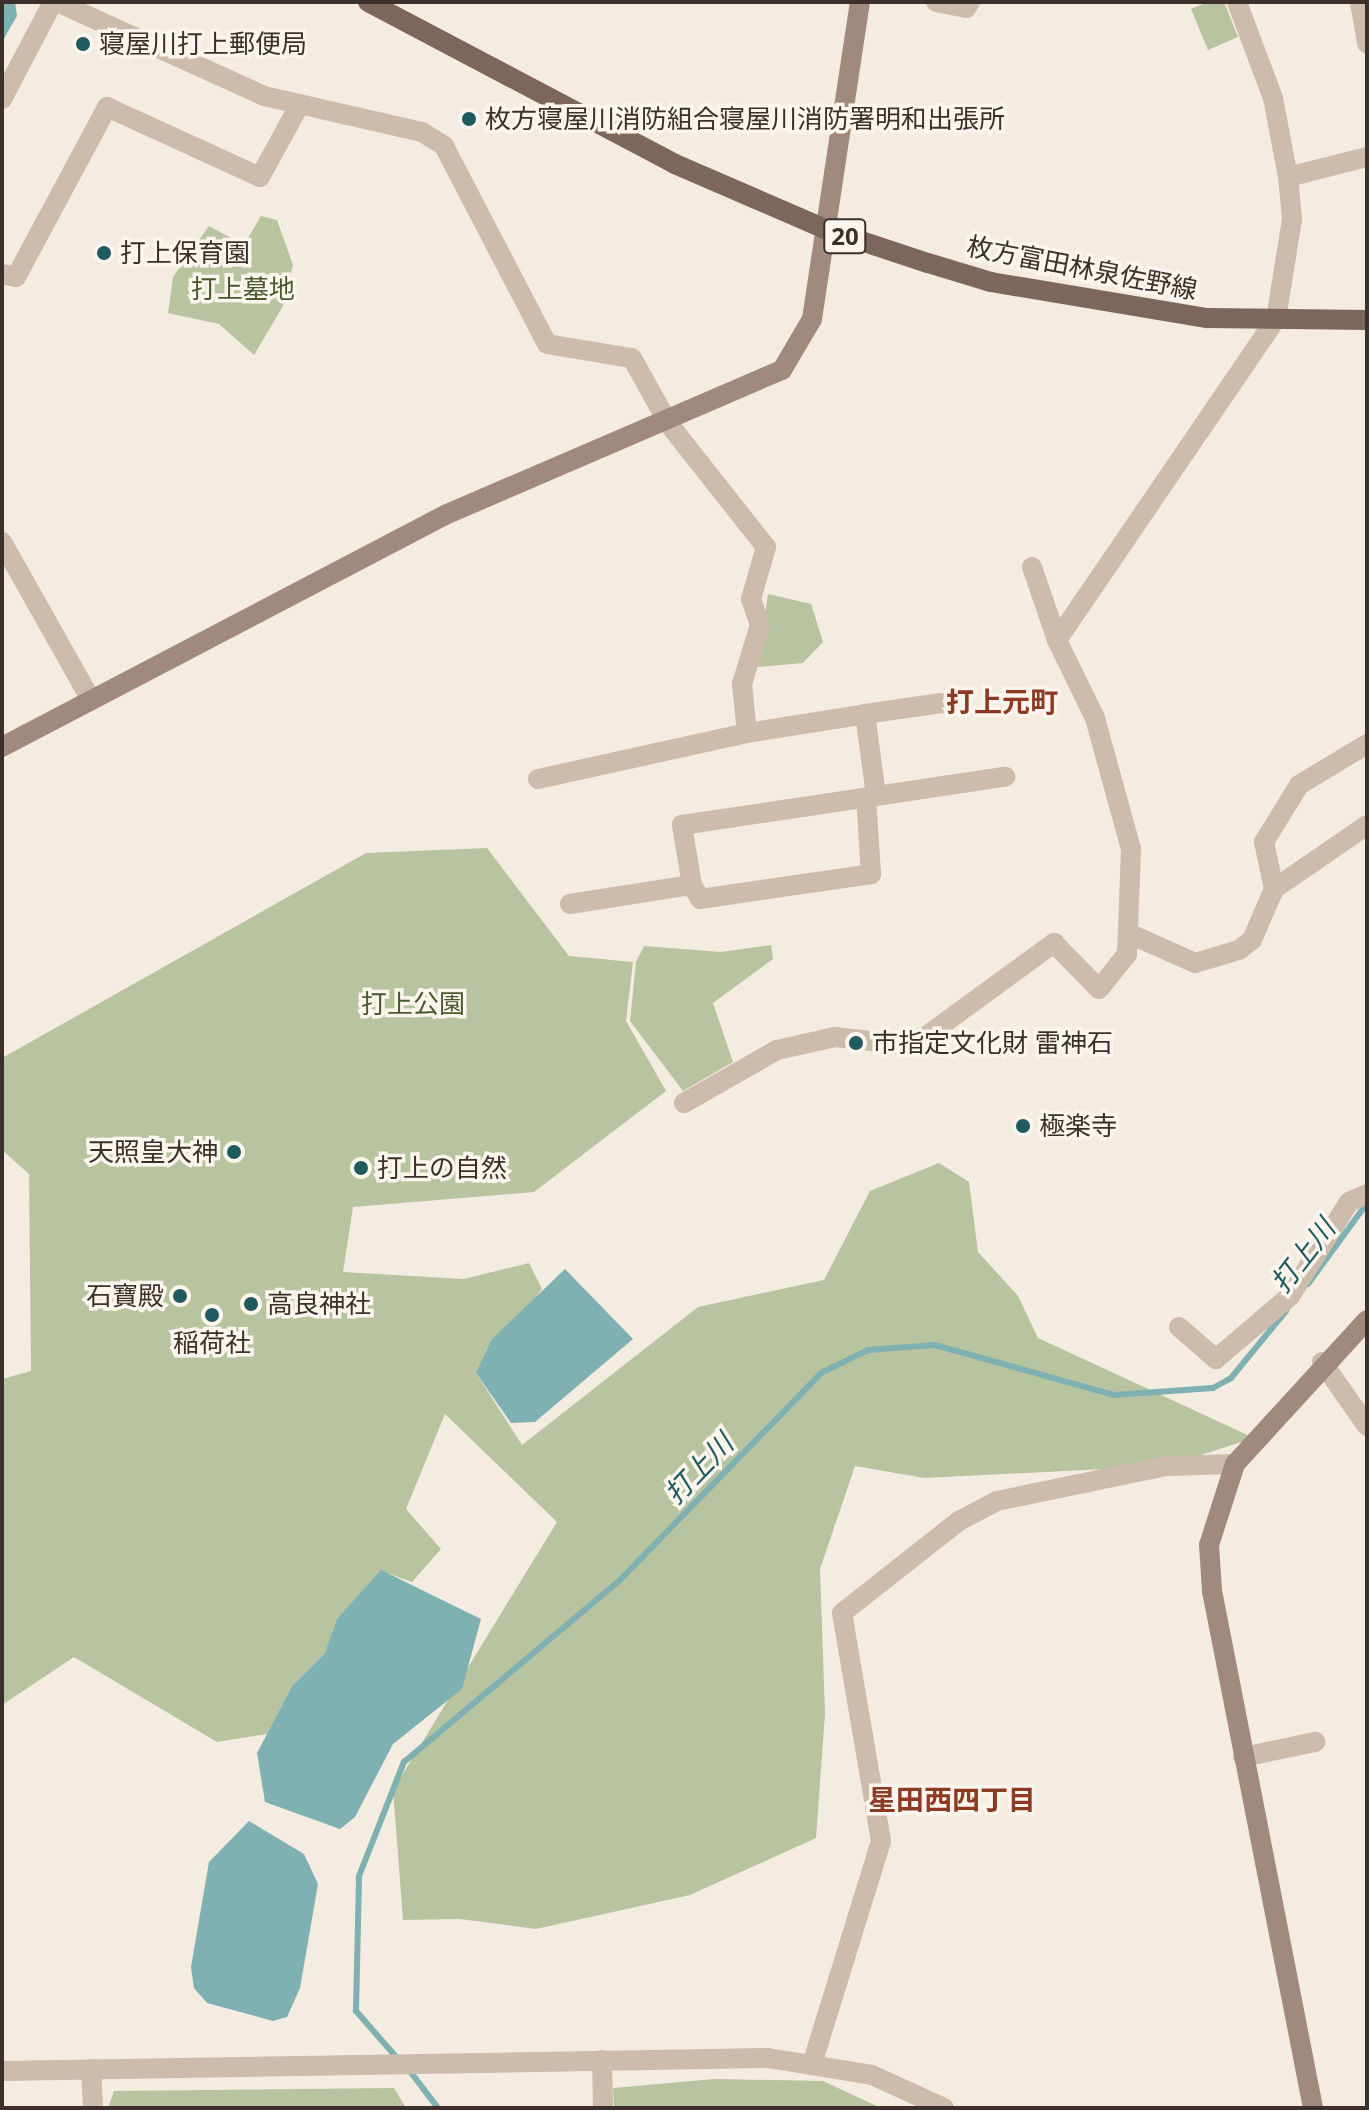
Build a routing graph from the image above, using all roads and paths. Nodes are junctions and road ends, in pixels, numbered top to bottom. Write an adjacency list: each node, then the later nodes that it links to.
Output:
1 (55, 2): 9 (street); 10 (street)
2 (368, 2): 13 (main road, 枚方富田林泉佐野線 / 20)
3 (860, 2): 13 (street)
4 (936, 2): 5 (street)
5 (970, 2)
6 (1237, 2): 12 (street)
7 (1360, 2): 8 (street)
8 (1367, 43)
9 (2, 99)
10 (300, 104): 14 (street); 17 (street)
11 (1367, 157): 12 (street)
12 (1288, 177): 15 (street)
13 (825, 229): 15 (main road, 枚方富田林泉佐野線 / 20); 17 (street)
14 (2, 274)
15 (1276, 319): 16 (main road, 枚方富田林泉佐野線 / 20); 20 (street)
16 (1367, 320)
17 (668, 423): 21 (street); 24 (street)
18 (2, 542): 21 (street)
19 (1032, 567): 20 (street)
20 (1057, 640): 34 (street)
21 (90, 698): 26 (street)
22 (941, 703): 23 (street)
23 (865, 714): 24 (street); 29 (street)
24 (747, 733): 28 (street)
25 (1367, 744): 32 (street)
26 (2, 747)
27 (1005, 777): 29 (street)
28 (538, 779)
29 (871, 796): 31 (street); 31 (street)
30 (1367, 825): 32 (street)
31 (692, 885): 33 (street)
32 (1274, 889): 34 (street)
33 (570, 904)
34 (1130, 934): 35 (street)
35 (684, 1103)
36 (1367, 1194): 38 (street)
37 (1367, 1320): 39 (street)
38 (1179, 1327)
39 (1322, 1362): 40 (street); 41 (street)
40 (1367, 1426)
41 (1235, 1464): 43 (street); 45 (street)
42 (1315, 1742): 43 (street)
43 (1243, 1757): 51 (street)
44 (602, 2060): 45 (street); 46 (street); 49 (street)
45 (813, 2061): 50 (street)
46 (91, 2069): 47 (street); 48 (street)
47 (2, 2071)
48 (93, 2108)
49 (603, 2108)
50 (944, 2108)
51 (1313, 2108)

